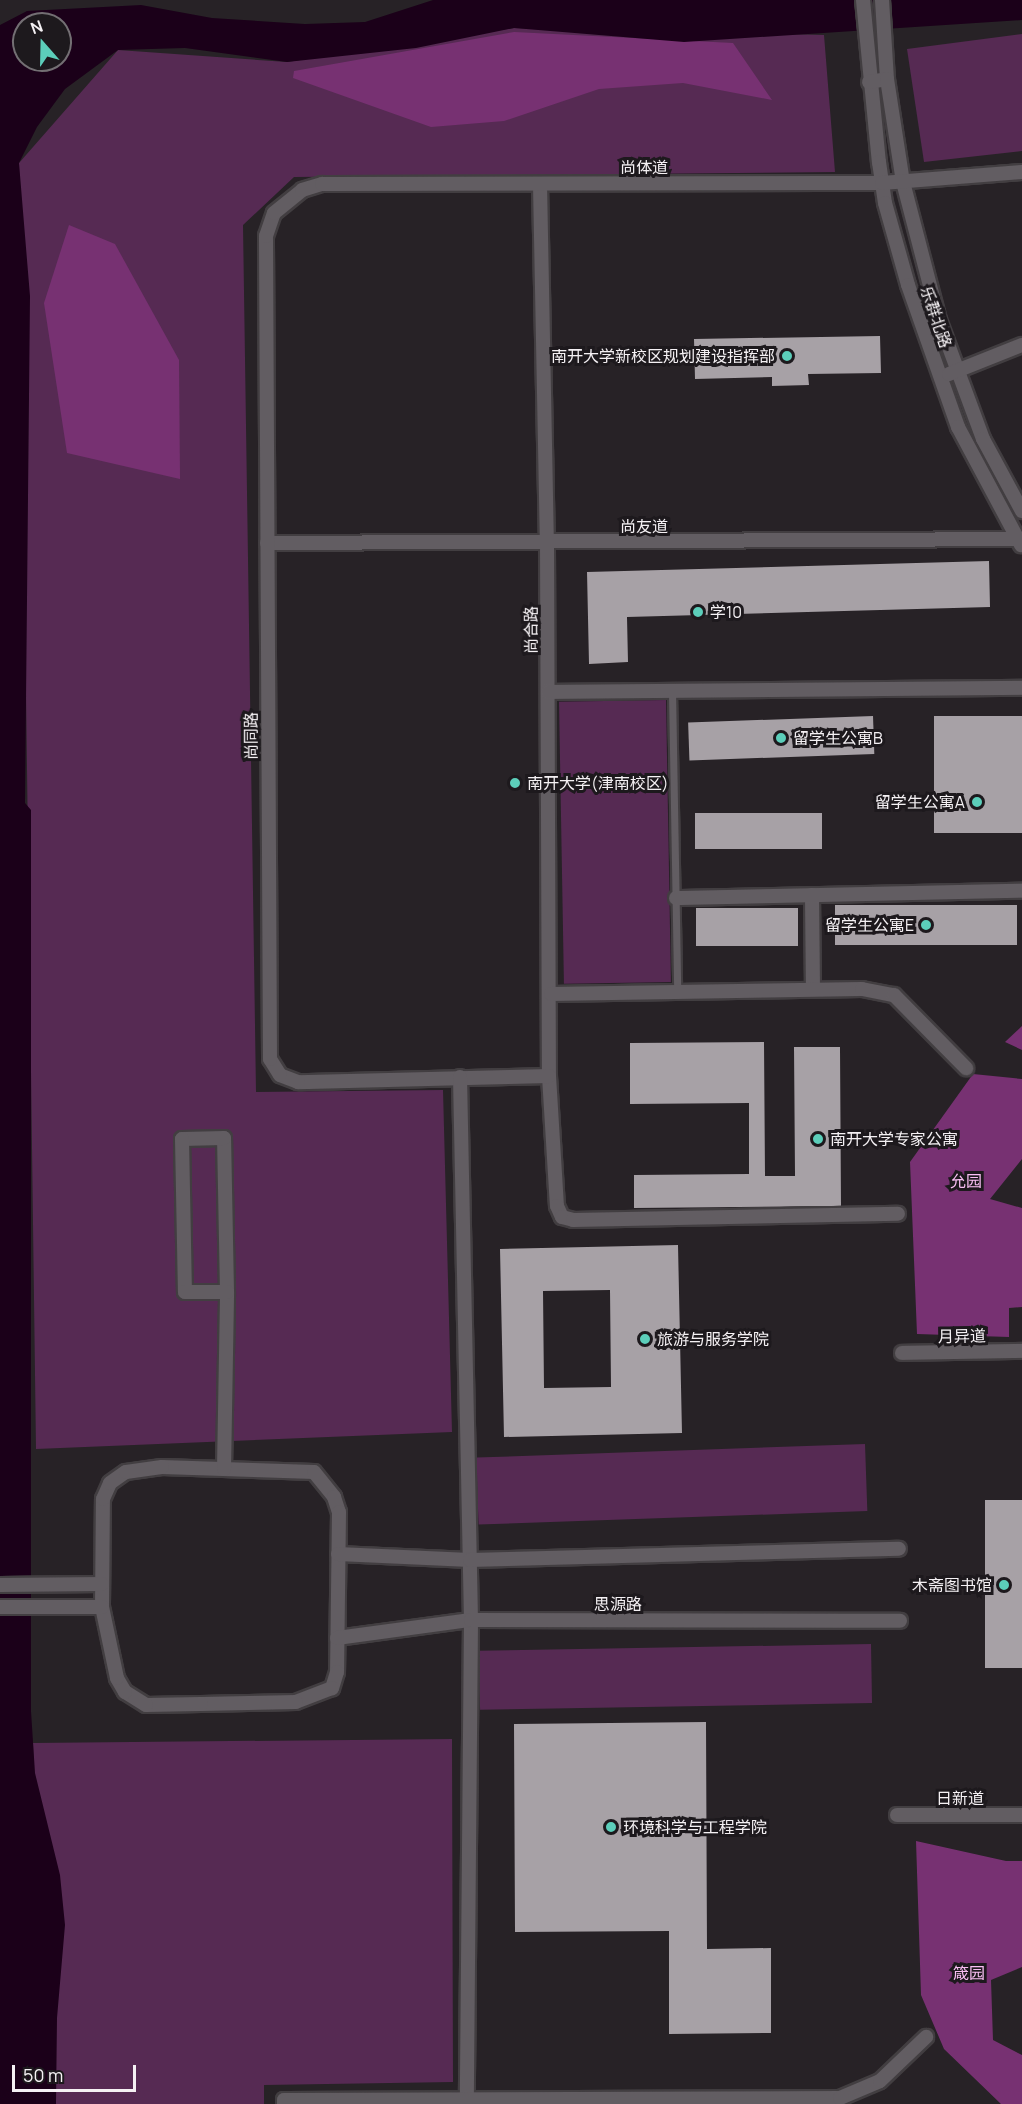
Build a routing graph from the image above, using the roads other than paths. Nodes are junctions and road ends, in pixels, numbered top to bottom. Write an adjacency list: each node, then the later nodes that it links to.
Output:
1 (863, 0): 4 (street, 乐群北路)
2 (882, 0): 3 (street, 乐群北路)
3 (887, 79): 4 (street); 6 (street, 乐群北路)
4 (869, 82): 7 (street, 乐群北路)
5 (1022, 172): 6 (street, 尚体道)
6 (903, 182): 7 (street, 尚体道); 11 (street, 乐群北路)
7 (882, 183): 8 (street, 尚体道); 12 (street, 乐群北路)
8 (540, 184): 9 (street, 尚体道); 16 (street, 尚合路)
9 (274, 213): 15 (street, 尚同路)
10 (1022, 345): 11 (street)
11 (957, 371): 12 (street); 13 (street, 乐群北路)
12 (939, 378): 14 (street, 乐群北路)
13 (1022, 511)
14 (1020, 542): 16 (street, 尚友道)
15 (267, 543): 16 (street, 尚友道); 28 (street, 尚同路)
16 (547, 543): 19 (street, 尚合路)
17 (1022, 688): 18 (street)
18 (672, 691): 19 (street); 22 (lane)
19 (548, 692): 25 (street, 尚合路)
20 (1022, 891): 21 (street)
21 (812, 895): 22 (street); 23 (street)
22 (676, 898): 24 (lane)
23 (813, 990): 24 (street); 26 (street)
24 (677, 992): 25 (street)
25 (551, 994): 27 (street, 尚合路)
26 (966, 1068)
27 (549, 1076): 28 (street, 尚同路); 29 (street, 尚合路)
28 (460, 1077): 36 (street)
29 (898, 1214)
30 (227, 1292): 30 (street); 33 (street)
31 (1022, 1352): 32 (street, 月异道)
32 (902, 1353)
33 (224, 1469): 35 (street); 37 (street)
34 (899, 1549): 36 (street)
35 (338, 1554): 36 (street); 43 (street)
36 (470, 1560): 41 (street)
37 (102, 1584): 38 (street); 40 (street)
38 (0, 1585)
39 (0, 1607): 40 (street)
40 (102, 1607): 43 (street)
41 (471, 1620): 42 (street, 思源路); 43 (street, 思源路); 47 (street)
42 (900, 1621)
43 (338, 1638)
44 (897, 1815): 45 (street, 日新道)
45 (1022, 1815)
46 (926, 2037): 48 (street)
47 (467, 2099): 48 (street); 49 (street)
48 (557, 2101)
49 (284, 2102)

